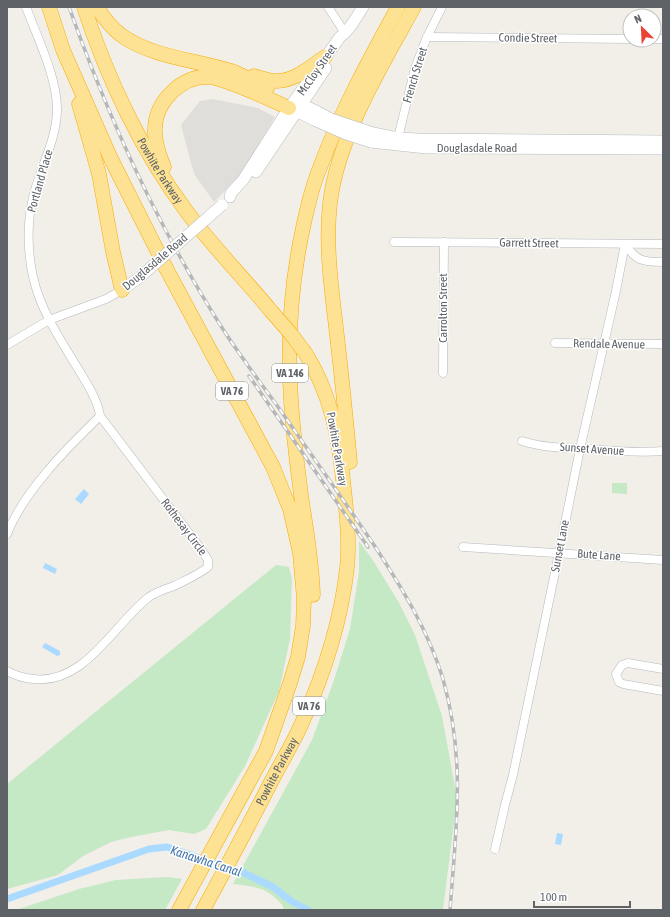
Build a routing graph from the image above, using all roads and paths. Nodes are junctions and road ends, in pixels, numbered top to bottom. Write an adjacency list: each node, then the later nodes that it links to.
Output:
1 (26, 7): 27 (street, Portland Place)
2 (49, 7): 13 (highway, Powhite Parkway / VA 76)
3 (84, 7): 20 (highway, Powhite Parkway / VA 76)
4 (97, 7): 15 (highway)
5 (328, 7): 10 (street)
6 (363, 7): 10 (street, McCloy Street)
7 (398, 7): 45 (highway, VA 146)
8 (414, 7): 41 (highway)
9 (442, 7): 11 (street, French Street)
10 (345, 33): 14 (street, McCloy Street); 16 (street, McCloy Street)
11 (427, 37): 12 (street, Condie Street); 18 (street, French Street)
12 (622, 39)
13 (63, 50): 26 (highway); 45 (highway, Powhite Parkway / VA 76)
14 (325, 57): 15 (highway); 16 (street, McCloy Street)
15 (233, 71): 16 (highway)
16 (296, 106): 18 (street, Douglasdale Road, bridge); 20 (highway); 26 (street, Douglasdale Road, bridge)
17 (663, 141): 18 (street, Douglasdale Road)
18 (397, 142): 19 (street, Douglasdale Road)
19 (663, 149)
20 (176, 197): 41 (highway, Powhite Parkway / VA 76, bridge)
21 (394, 242): 22 (street, Garrett Street)
22 (444, 242): 23 (street, Garrett Street); 32 (street, Carrolton Street)
23 (625, 244): 24 (street, Garrett Street); 25 (street); 29 (street, Sunset Lane)
24 (663, 244)
25 (663, 262)
26 (122, 290): 27 (street, Douglasdale Road)
27 (49, 320): 31 (street, Douglasdale Road); 33 (street, Portland Place)
28 (555, 343): 29 (street, Rendale Avenue)
29 (604, 343): 30 (street, Rendale Avenue); 35 (street, Sunset Lane)
30 (663, 344)
31 (7, 345)
32 (443, 373)
33 (100, 416): 37 (street); 43 (street, Rothesay Circle)
34 (522, 441): 35 (street, Sunset Avenue)
35 (580, 449): 36 (street, Sunset Avenue); 39 (street, Sunset Lane)
36 (663, 451)
37 (7, 534)
38 (464, 547): 39 (street, Bute Lane)
39 (560, 553): 40 (street, Bute Lane); 46 (street, Sunset Lane)
40 (663, 560)
41 (348, 566): 48 (highway, Powhite Parkway / VA 76)
42 (663, 669): 44 (street)
43 (7, 671)
44 (663, 692)
45 (266, 750): 47 (highway, Powhite Parkway / VA 76)
46 (495, 849)
47 (179, 910)
48 (203, 910)

